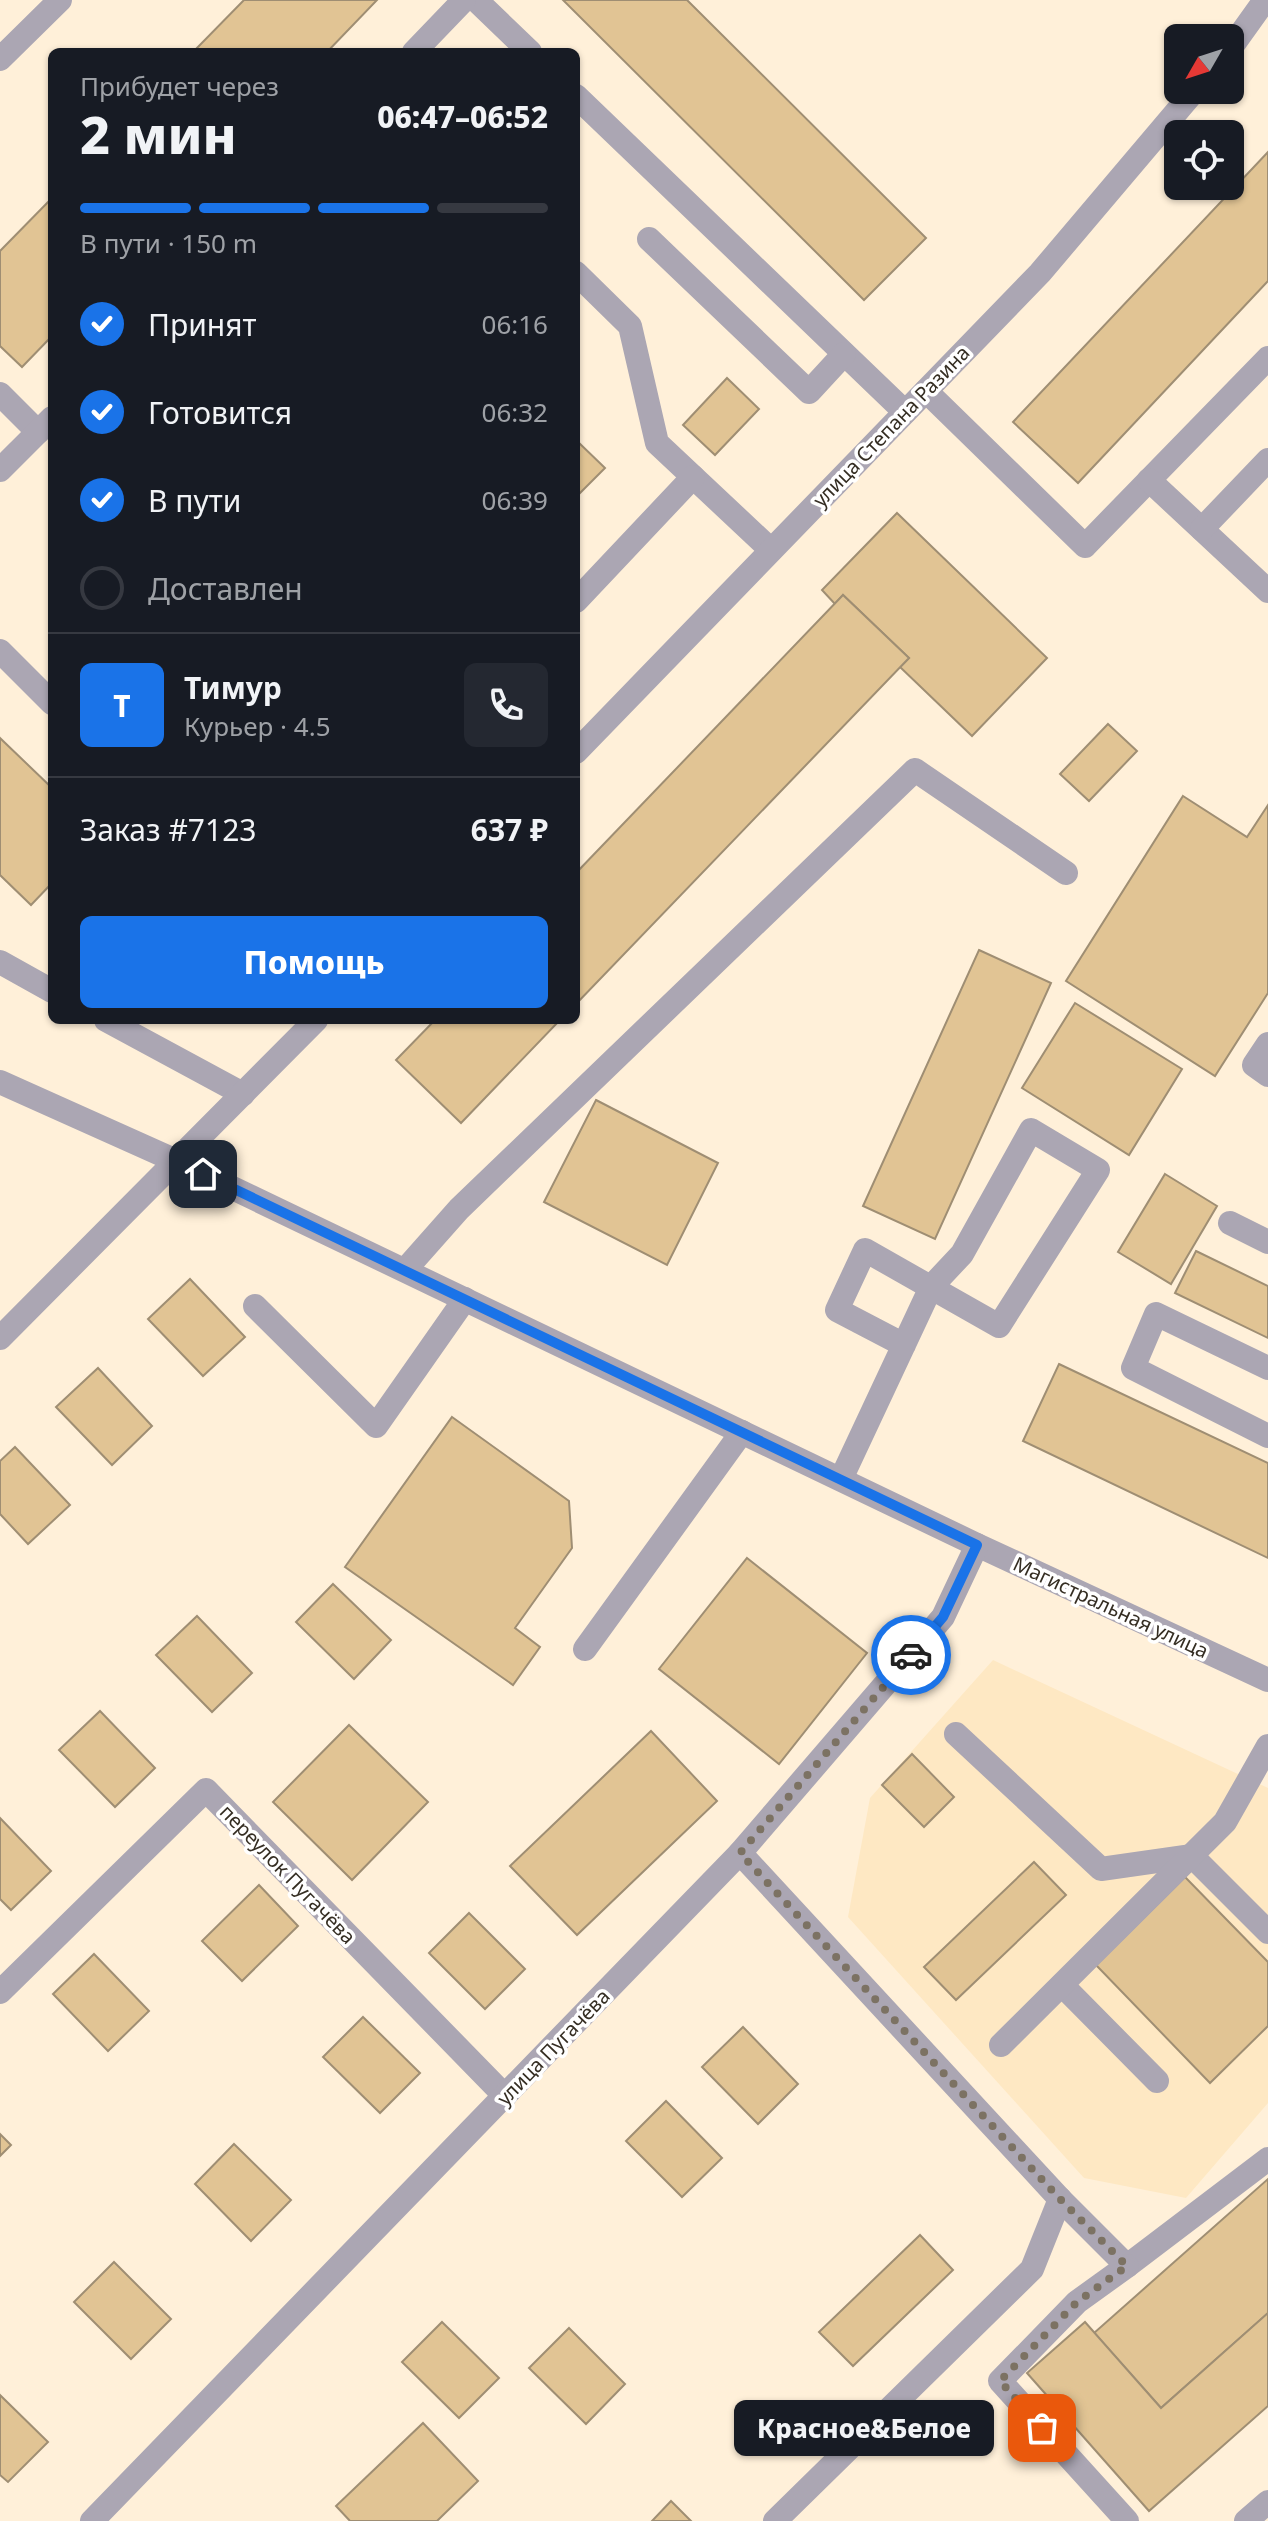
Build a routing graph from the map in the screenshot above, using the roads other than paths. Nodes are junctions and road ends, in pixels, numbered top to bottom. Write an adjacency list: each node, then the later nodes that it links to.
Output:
1 (464, 0): 6 (street)
2 (476, 0): 7 (street)
3 (1265, 0): 5 (street)
4 (49, 4): 8 (street)
5 (1244, 29)
6 (418, 48)
7 (526, 48)
8 (0, 59)
9 (580, 100): 13 (street)
10 (1183, 104): 15 (street, улица Степана Разина)
11 (649, 239): 13 (street)
12 (580, 277): 21 (street)
13 (844, 354): 17 (street)
14 (1268, 358): 22 (street)
15 (926, 391): 17 (street, улица Степана Разина); 22 (street)
16 (0, 394): 18 (street)
17 (905, 412): 24 (street, улица Степана Разина)
18 (45, 425): 20 (street)
19 (1268, 460): 23 (street)
20 (0, 470)
21 (693, 477): 24 (street); 26 (street)
22 (1149, 480): 23 (street)
23 (1202, 529): 25 (street)
24 (771, 550): 29 (street, улица Степана Разина)
25 (1268, 591)
26 (580, 597)
27 (0, 651): 28 (street)
28 (48, 699)
29 (580, 748)
30 (1066, 873): 42 (street)
31 (0, 962): 32 (street)
32 (48, 989)
33 (113, 1024): 38 (street)
34 (312, 1024): 38 (street)
35 (1268, 1044): 36 (street)
36 (1268, 1075)
37 (0, 1082): 39 (street, Магистральная улица)
38 (243, 1094): 39 (street)
39 (174, 1160): 42 (street, Магистральная улица); 46 (street)
40 (1230, 1223): 41 (street)
41 (1268, 1242)
42 (405, 1270): 44 (street, Магистральная улица)
43 (931, 1287): 43 (street); 47 (street); 47 (street)
44 (465, 1299): 45 (street); 49 (street, Магистральная улица)
45 (255, 1306)
46 (0, 1338)
47 (904, 1345): 51 (street)
48 (1268, 1368): 50 (street)
49 (742, 1432): 51 (street, Магистральная улица); 53 (street)
50 (1268, 1436)
51 (841, 1479): 52 (street, Магистральная улица)
52 (977, 1545): 54 (street, Магистральная улица); 57 (street, улица Пугачёва)
53 (585, 1649)
54 (1268, 1680)
55 (956, 1734): 58 (street)
56 (1268, 1746): 58 (street)
57 (740, 1853): 64 (street, улица Пугачёва); 66 (street)
58 (1192, 1856): 59 (street); 60 (street)
59 (1268, 1932)
60 (1062, 1985): 62 (street); 63 (street)
61 (0, 1992): 64 (street, переулок Пугачёва)
62 (1001, 2045)
63 (1157, 2081)
64 (505, 2096): 69 (street, улица Пугачёва)
65 (1268, 2159): 67 (street)
66 (1060, 2199): 67 (street); 70 (street)
67 (1127, 2266): 71 (street)
68 (1268, 2502): 72 (street)
69 (92, 2521)
70 (775, 2521)
71 (1127, 2521)
72 (1246, 2521)

